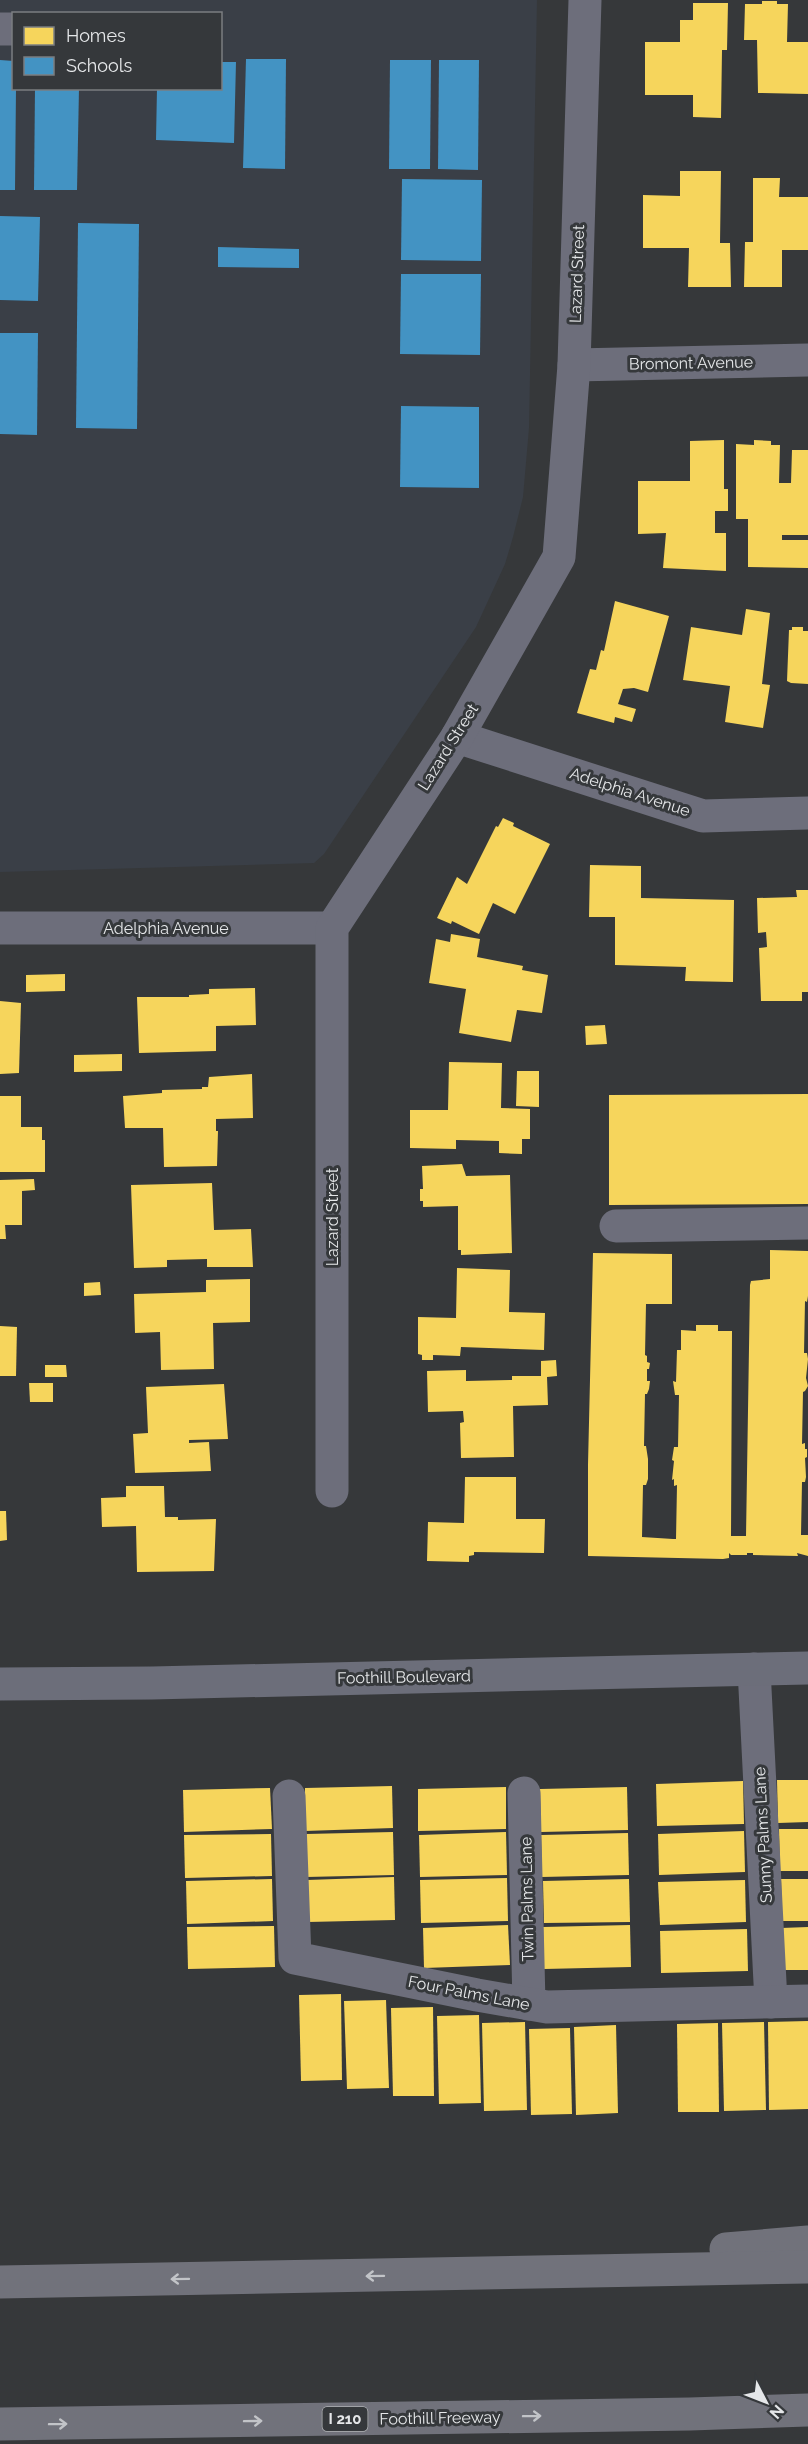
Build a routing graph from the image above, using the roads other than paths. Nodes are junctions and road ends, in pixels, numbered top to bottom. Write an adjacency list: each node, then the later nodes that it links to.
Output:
1 (585, 0): 3 (street, Lazard Street)
2 (808, 360): 3 (street, Bromont Avenue)
3 (574, 365): 4 (street, Lazard Street)
4 (457, 737): 5 (street, Adelphia Avenue); 7 (street, Lazard Street)
5 (808, 813)
6 (0, 928): 7 (street, Adelphia Avenue)
7 (332, 928): 10 (street, Lazard Street)
8 (808, 1223): 9 (street)
9 (616, 1226)
10 (332, 1491)
11 (808, 1668): 12 (main road, Foothill Boulevard)
12 (754, 1669): 13 (main road, Foothill Boulevard); 17 (street, Sunny Palms Lane)
13 (0, 1684)
14 (524, 1793): 18 (street, Twin Palms Lane)
15 (289, 1796): 18 (street, Four Palms Lane)
16 (808, 2001): 17 (street, Four Palms Lane)
17 (771, 2002): 18 (street, Four Palms Lane)
18 (529, 2004)
19 (808, 2242): 21 (highway)
20 (808, 2267): 21 (highway)
21 (433, 2275): 22 (highway, one-way to 22)
22 (0, 2282)
23 (808, 2410): 24 (highway, Foothill Freeway / I 210)
24 (690, 2414): 25 (highway, Foothill Freeway / I 210, one-way to 24); 26 (highway)
25 (0, 2424)
26 (808, 2424)

